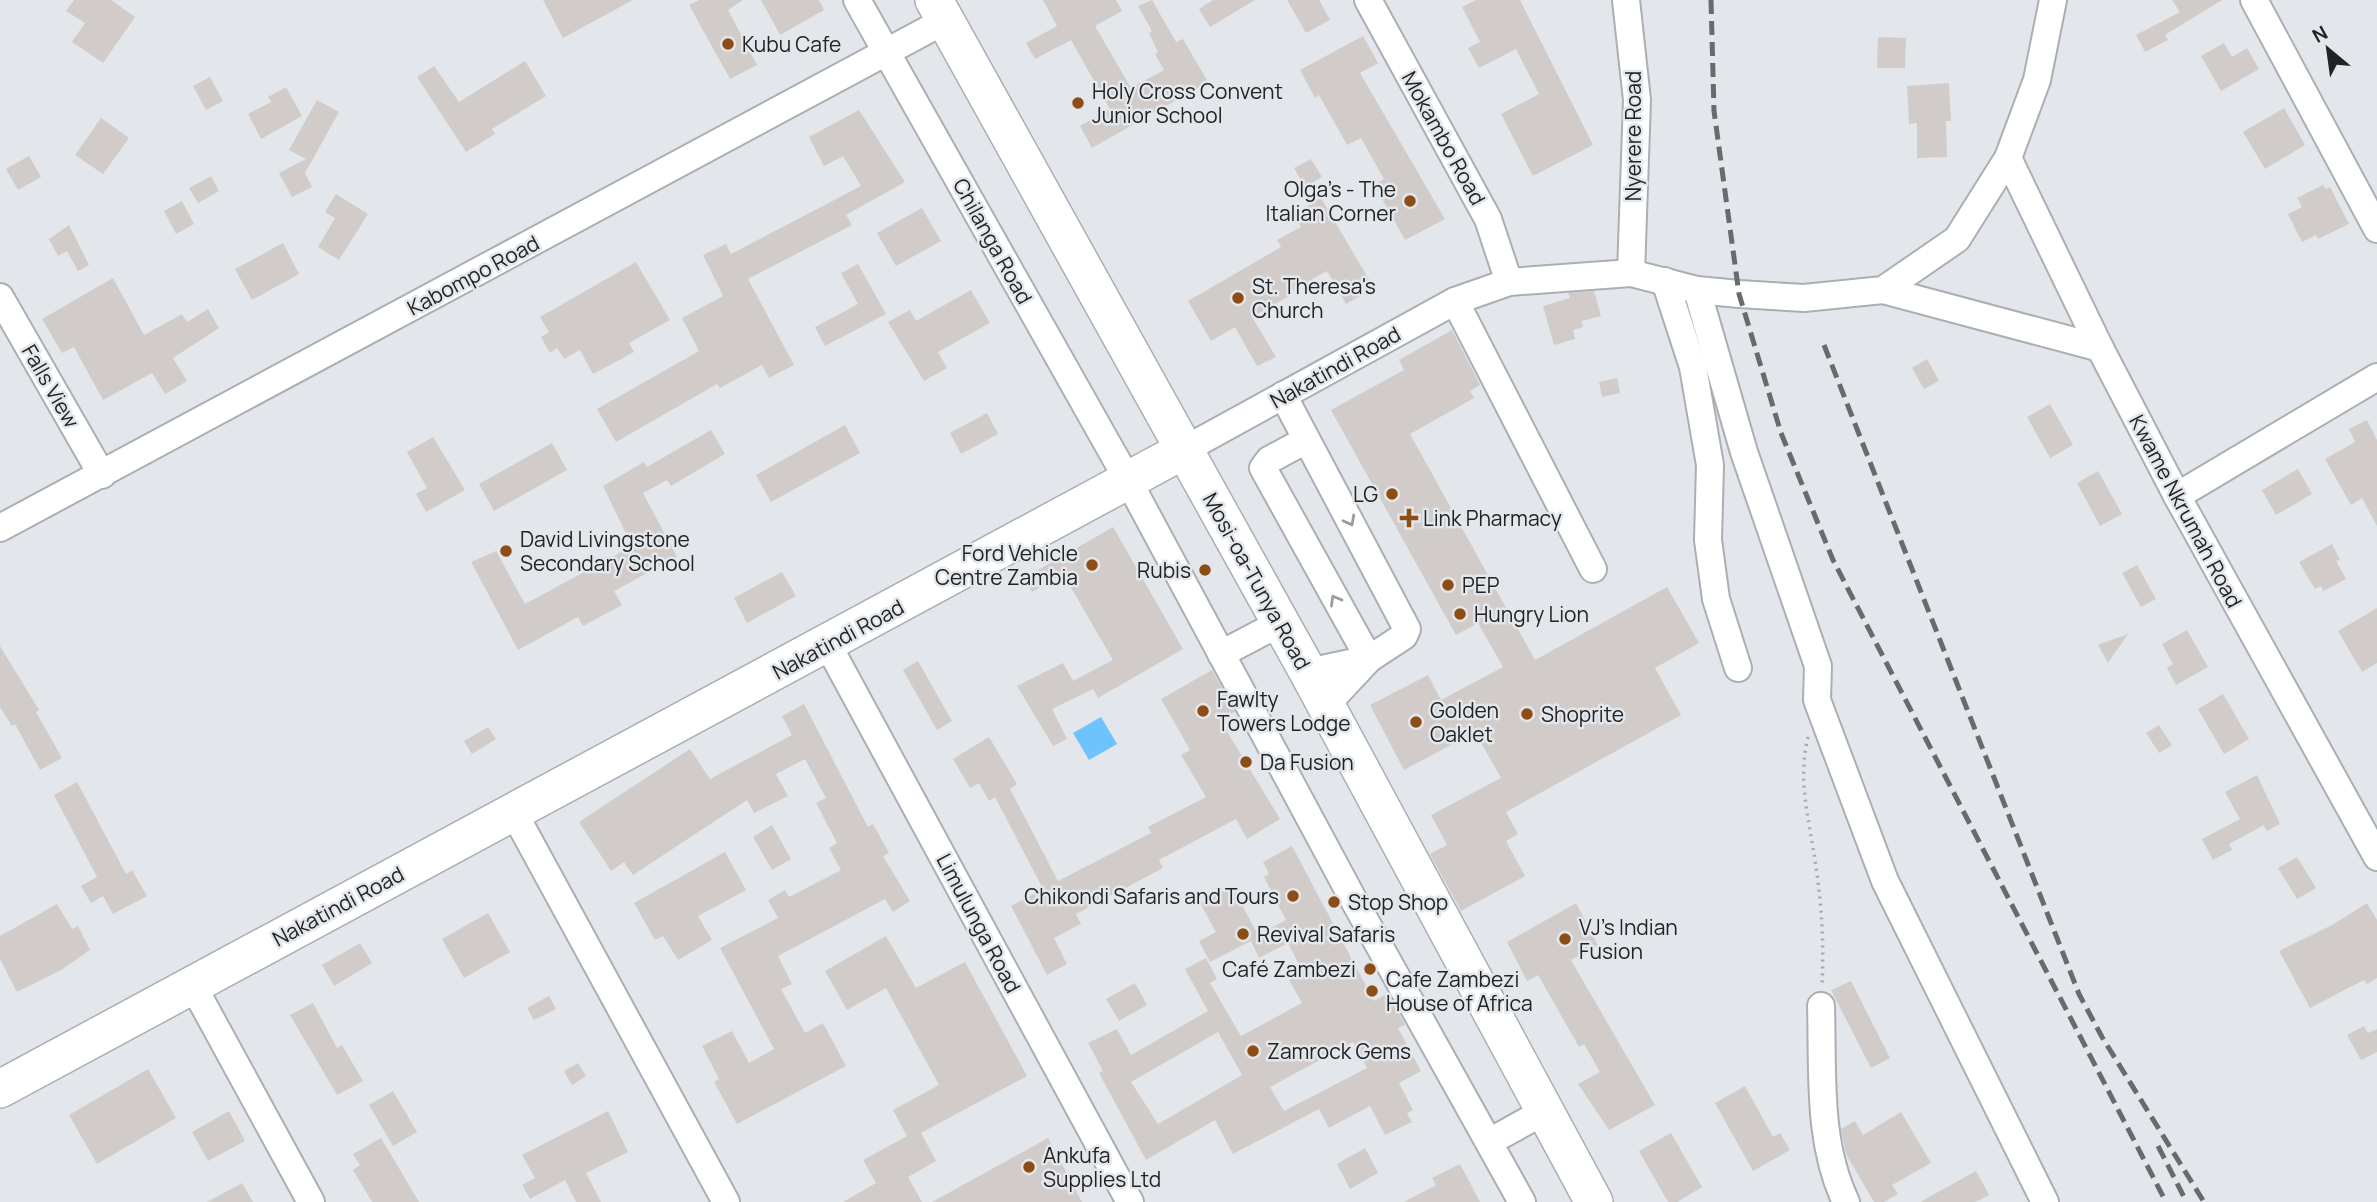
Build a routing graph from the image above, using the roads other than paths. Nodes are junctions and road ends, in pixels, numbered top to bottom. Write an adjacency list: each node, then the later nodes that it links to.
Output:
1 (857, 0): 7 (street, Chilanga Road)
2 (1368, 0): 12 (street, Mokambo Road)
3 (1626, 0): 10 (street, Nyerere Road)
4 (2053, 0): 8 (street)
5 (2254, 0): 9 (street)
6 (940, 10): 7 (street, Kabompo Road); 21 (highway, Mosi-oa-Tunya Road)
7 (886, 52): 22 (street, Kabompo Road); 23 (street, Chilanga Road)
8 (2008, 158): 14 (street); 17 (street, Kwame Nkrumah Road)
9 (2377, 229)
10 (1631, 273): 11 (street, Nakatindi Road); 12 (street, Nakatindi Road)
11 (1665, 281): 13 (street, Nakatindi Road); 31 (street)
12 (1509, 282): 16 (street, Nakatindi Road)
13 (1697, 290): 14 (street, Nakatindi Road); 47 (street)
14 (1884, 290): 17 (street)
15 (0, 297): 22 (street, Falls View)
16 (1455, 301): 19 (street, Nakatindi Road); 26 (street)
17 (2100, 348): 24 (street, Kwame Nkrumah Road)
18 (2377, 377): 24 (street)
19 (1283, 395): 20 (street); 21 (street, Nakatindi Road)
20 (1306, 440): 30 (street, one-way to 30); 30 (street, one-way to 20)
21 (1184, 450): 23 (highway, Nakatindi Road); 27 (highway, Mosi-oa-Tunya Road)
22 (102, 475): 25 (street, Kabompo Road)
23 (1129, 482): 28 (highway, Nakatindi Road); 29 (street, Chilanga Road)
24 (2177, 496): 35 (street, Kwame Nkrumah Road)
25 (0, 528)
26 (1592, 569)
27 (1280, 623): 29 (street); 32 (highway, Mosi-oa-Tunya Road)
28 (828, 645): 34 (highway, Nakatindi Road); 43 (street, Limulunga Road)
29 (1221, 654): 40 (street, Chilanga Road)
30 (1369, 659): 32 (street); 33 (street)
31 (1738, 668)
32 (1308, 672): 33 (highway, Mosi-oa-Tunya Road)
33 (1325, 706): 39 (highway, Mosi-oa-Tunya Road)
34 (514, 813): 36 (highway, Nakatindi Road); 42 (street)
35 (2377, 857)
36 (192, 984): 38 (highway, Nakatindi Road); 41 (street)
37 (1821, 1006): 46 (street)
38 (0, 1089)
39 (1545, 1111): 40 (street); 45 (highway, Mosi-oa-Tunya Road)
40 (1489, 1142): 44 (street, Chilanga Road)
41 (311, 1202)
42 (726, 1202)
43 (1130, 1202)
44 (1521, 1202)
45 (1594, 1202)
46 (1846, 1202)
47 (2045, 1202)

